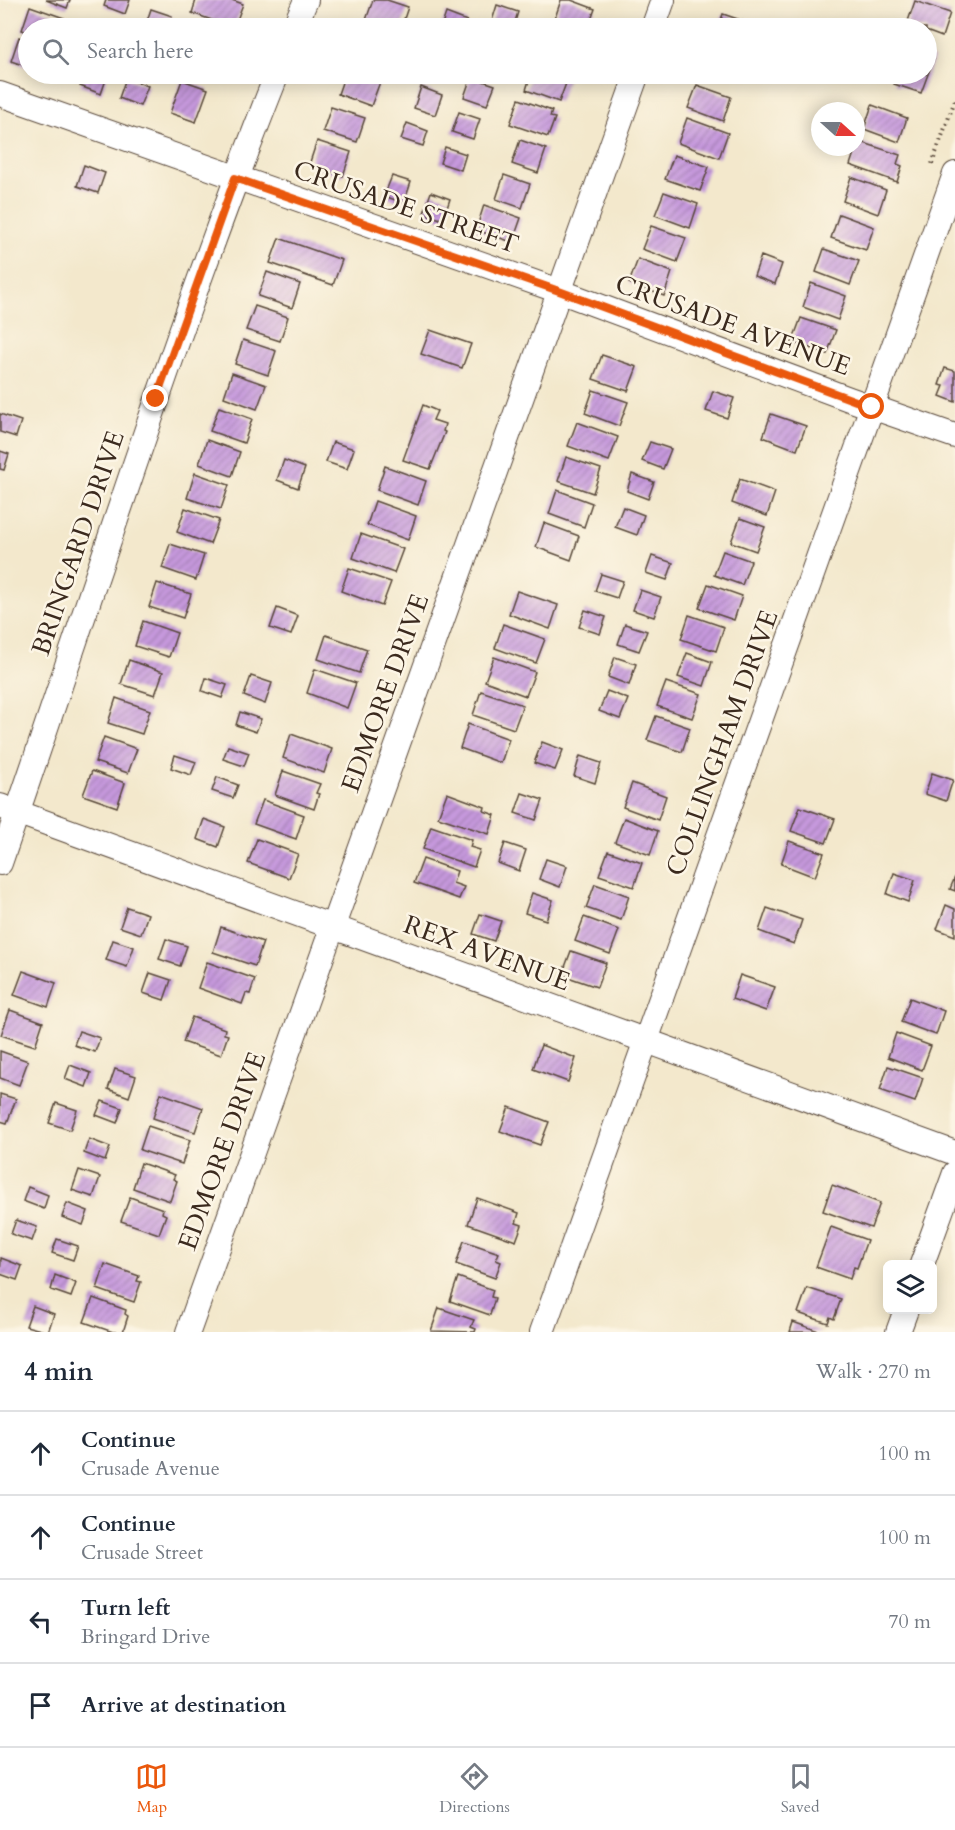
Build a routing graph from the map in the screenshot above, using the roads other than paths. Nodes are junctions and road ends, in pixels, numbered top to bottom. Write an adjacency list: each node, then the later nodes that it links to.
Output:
1 (306, 0): 3 (street)
2 (663, 0): 4 (street)
3 (298, 18)
4 (657, 18)
5 (273, 84): 9 (street, BRINGARD DRIVE)
6 (633, 84): 10 (street, EDMORE DRIVE)
7 (0, 94): 9 (street)
8 (955, 174): 11 (street, COLLINGHAM DRIVE)
9 (235, 178): 10 (street, CRUSADE STREET); 13 (street, BRINGARD DRIVE)
10 (559, 291): 11 (street, CRUSADE AVENUE); 15 (street, EDMORE DRIVE)
11 (872, 407): 12 (street, CRUSADE AVENUE); 16 (street, COLLINGHAM DRIVE)
12 (955, 436)
13 (9, 809): 14 (street, BRINGARD DRIVE); 15 (street, REX AVENUE)
14 (0, 863)
15 (332, 928): 16 (street, REX AVENUE); 21 (street, EDMORE DRIVE)
16 (646, 1041): 17 (street, REX AVENUE); 22 (street, COLLINGHAM DRIVE)
17 (955, 1153)
18 (955, 1173): 19 (street)
19 (923, 1260)
20 (905, 1314): 23 (street)
21 (188, 1332)
22 (542, 1332)
23 (898, 1332)

